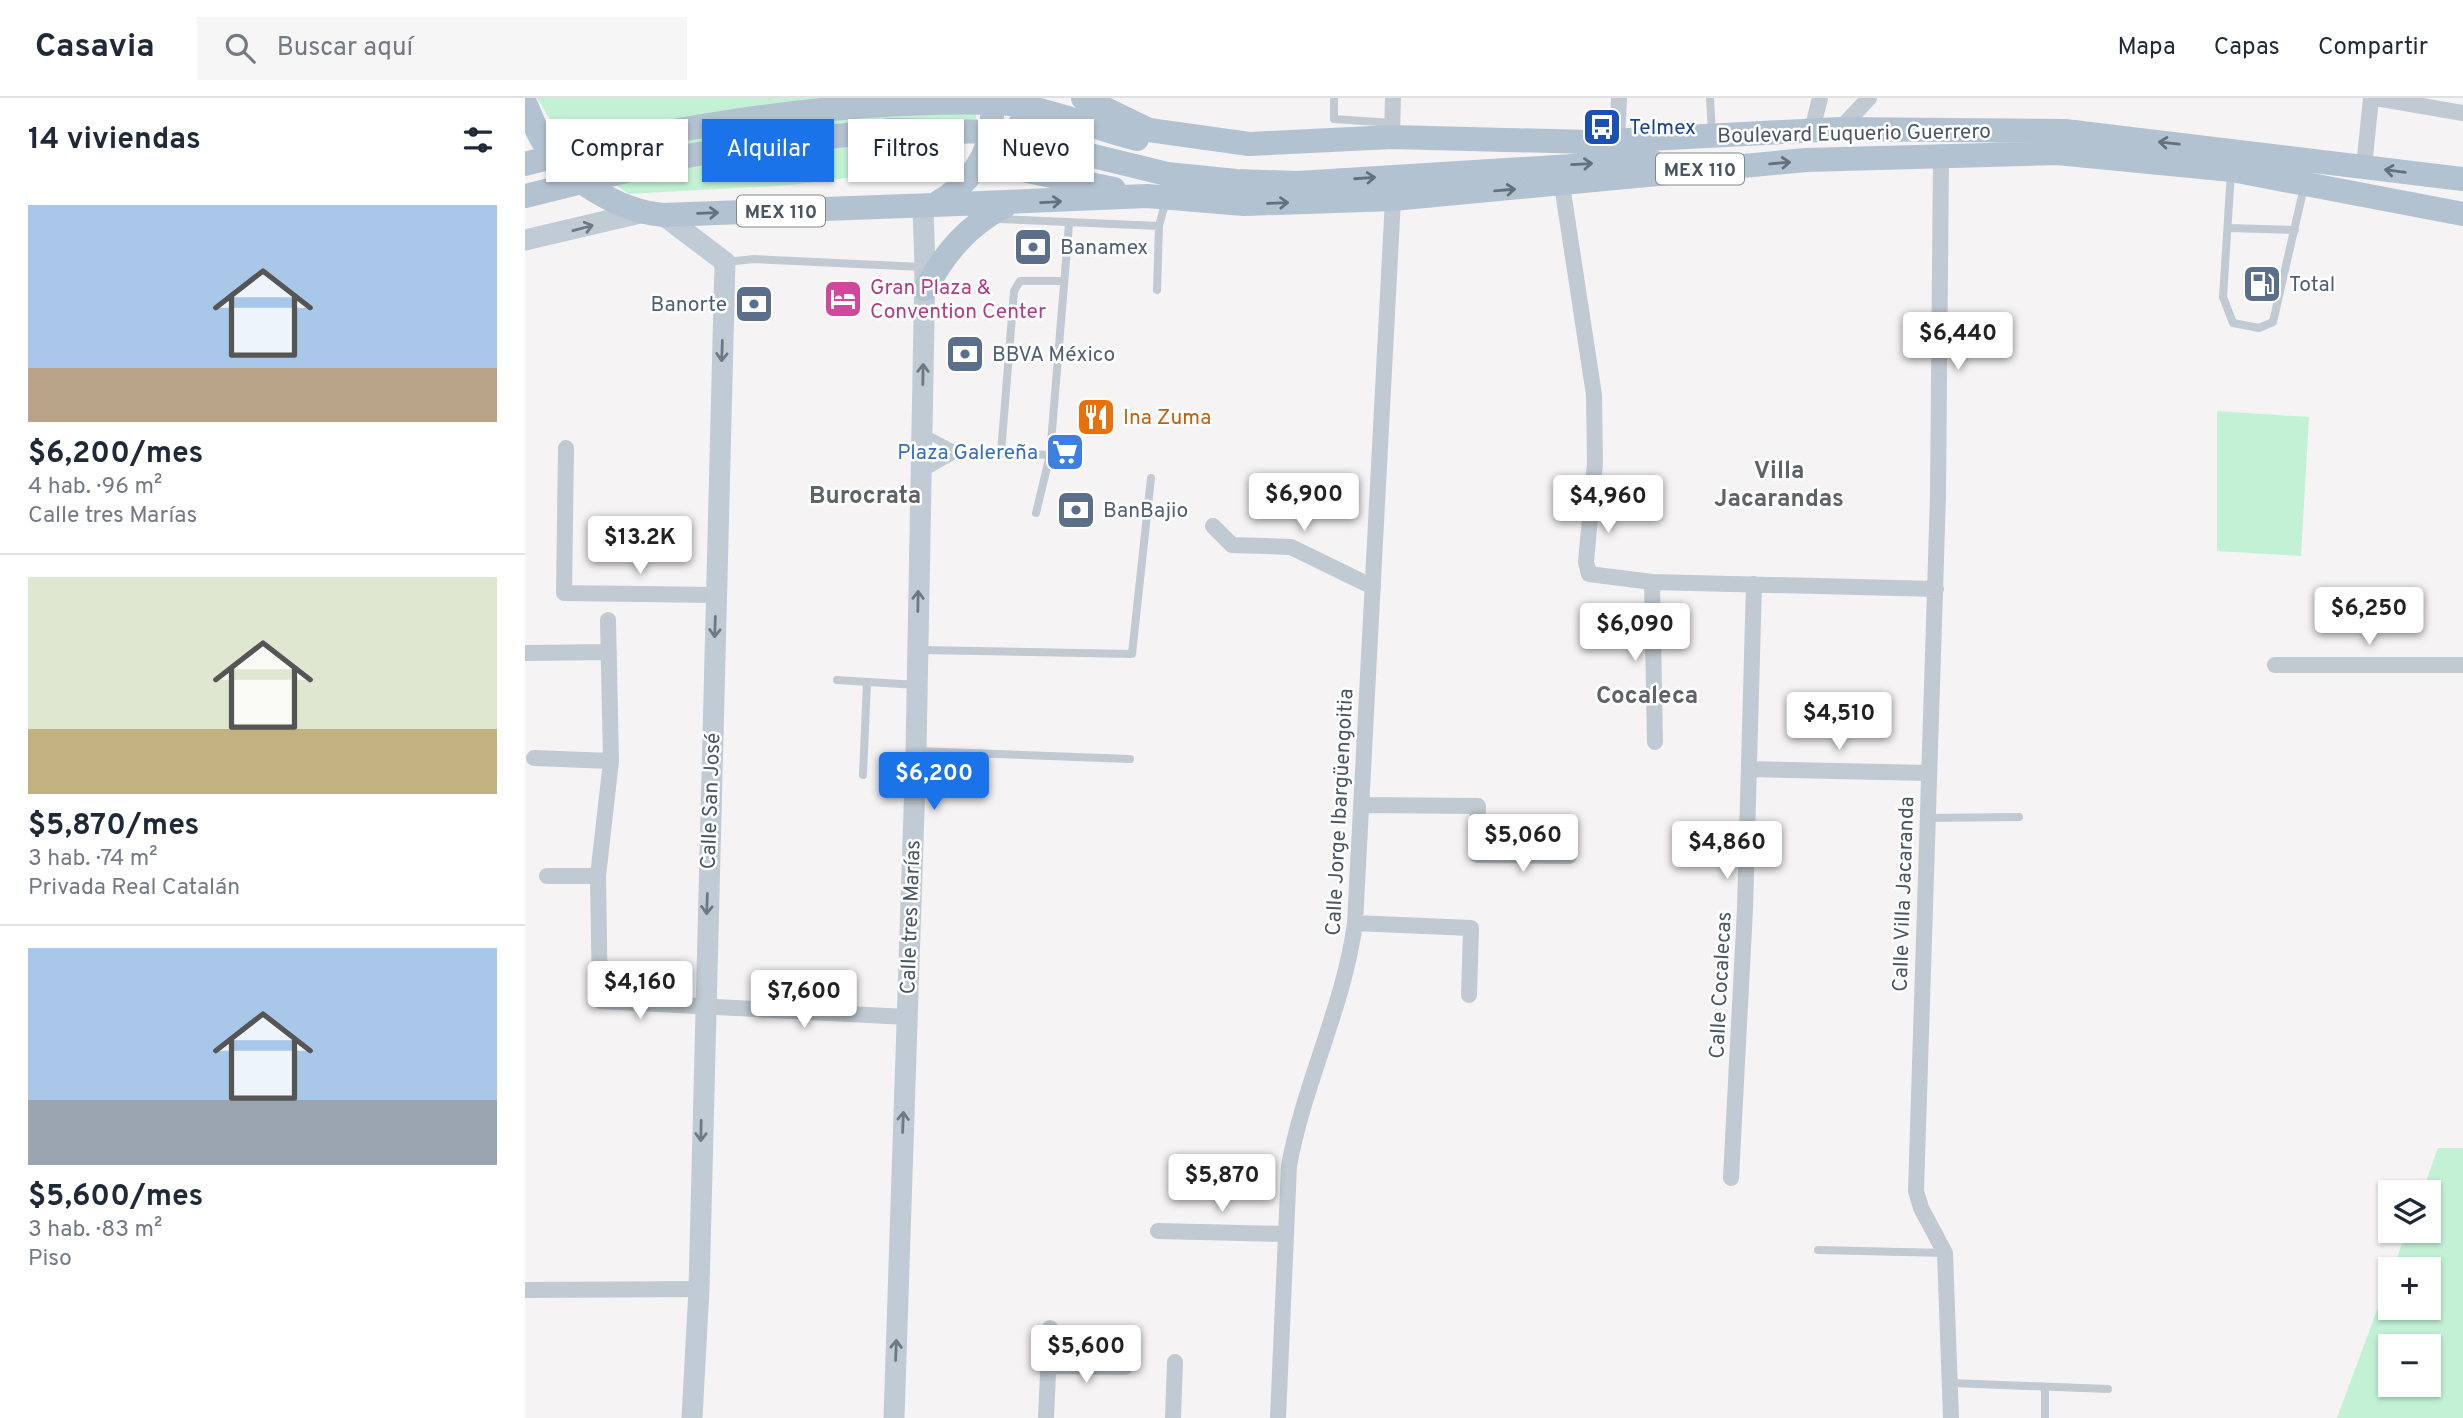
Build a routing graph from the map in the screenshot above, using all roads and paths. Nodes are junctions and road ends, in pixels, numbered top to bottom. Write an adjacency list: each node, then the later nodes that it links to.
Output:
1 (992, 98): 31 (main road)
2 (1083, 98): 16 (main road, Boulevard Euquerio Guerrero / MEX 110)
3 (1334, 98): 12 (lane)
4 (1393, 98): 12 (street)
5 (1619, 98): 17 (street)
6 (1710, 98): 15 (lane)
7 (1820, 98): 14 (street)
8 (1869, 98): 13 (street)
9 (2373, 98): 11 (street); 21 (street)
10 (525, 103): 32 (main road, MEX 110)
11 (2463, 113)
12 (1392, 130): 16 (main road, Boulevard Euquerio Guerrero / MEX 110); 18 (main road, Boulevard Euquerio Guerrero / MEX 110)
13 (1840, 130): 14 (main road, Boulevard Euquerio Guerrero / MEX 110); 21 (main road, Boulevard Euquerio Guerrero / MEX 110, one-way to 13)
14 (1812, 131): 15 (main road, Boulevard Euquerio Guerrero / MEX 110)
15 (1712, 136): 17 (main road, Boulevard Euquerio Guerrero / MEX 110)
16 (1189, 138): 28 (main road)
17 (1617, 140): 18 (main road, Boulevard Euquerio Guerrero / MEX 110)
18 (1513, 142): 20 (main road)
19 (1941, 155): 22 (main road, MEX 110, one-way to 19); 23 (main road, MEX 110); 56 (street, Calle Villa Jacaranda)
20 (525, 164)
21 (2364, 166): 24 (main road, Boulevard Euquerio Guerrero / MEX 110, one-way to 21)
22 (1698, 170): 26 (main road, MEX 110); 27 (main road, one-way to 22)
23 (2232, 170): 25 (main road, MEX 110); 37 (lane)
24 (2463, 179)
25 (2304, 184): 33 (main road, MEX 110); 38 (lane)
26 (1562, 185): 29 (main road, MEX 110, one-way to 26); 53 (street)
27 (525, 196)
28 (1157, 197): 29 (main road, MEX 110, one-way to 29); 30 (main road, MEX 110, one-way to 28); 36 (lane)
29 (1393, 199): 55 (street, Calle Jorge Ibargüengoitia)
30 (1008, 204): 31 (main road, MEX 110); 34 (main road)
31 (928, 206): 32 (main road, MEX 110, one-way to 31); 41 (main road, Calle tres Marías)
32 (652, 214): 39 (main road, one-way to 32); 40 (main road)
33 (2463, 214)
34 (980, 219): 35 (lane); 41 (main road)
35 (1069, 224): 36 (lane); 42 (lane)
36 (1159, 226): 43 (lane)
37 (2228, 228): 38 (lane); 38 (lane)
38 (2295, 230)
39 (525, 240)
40 (725, 262): 41 (lane); 57 (main road, Calle San José, one-way to 57)
41 (925, 278): 44 (main road, Calle tres Marías, one-way to 41)
42 (1064, 281): 47 (lane); 48 (lane)
43 (1157, 290)
44 (922, 432): 46 (lane); 49 (main road, Calle tres Marías)
45 (566, 448): 57 (street)
46 (960, 452): 47 (lane); 49 (lane)
47 (1001, 453): 48 (lane)
48 (1050, 455): 51 (lane)
49 (921, 474): 59 (main road, Calle tres Marías, one-way to 49)
50 (1151, 478): 59 (lane)
51 (1036, 513)
52 (1213, 526): 55 (street)
53 (1652, 582): 54 (street); 67 (street)
54 (1754, 584): 56 (street); 72 (street, Calle Cocalecas)
55 (1373, 587): 75 (street, Calle Jorge Ibargüengoitia)
56 (1936, 589): 73 (street, Calle Villa Jacaranda)
57 (716, 594): 83 (main road, Calle San José, one-way to 83)
58 (608, 620): 60 (street)
59 (917, 650): 66 (main road, Calle tres Marías)
60 (609, 652): 61 (street); 71 (street)
61 (525, 653)
62 (2275, 665): 63 (street)
63 (2463, 665)
64 (837, 680): 65 (lane)
65 (867, 682): 66 (lane); 74 (lane)
66 (917, 685): 68 (main road, Calle tres Marías)
67 (1655, 742)
68 (915, 751): 70 (lane); 84 (main road, Calle tres Marías)
69 (534, 758): 71 (street)
70 (1130, 759)
71 (611, 761): 80 (street)
72 (1749, 769): 73 (street); 85 (street, Calle Cocalecas)
73 (1928, 773): 77 (street, Calle Villa Jacaranda)
74 (863, 775)
75 (1361, 805): 78 (street); 81 (street, Calle Jorge Ibargüengoitia)
76 (2019, 817): 77 (lane)
77 (1926, 818): 89 (street, Calle Villa Jacaranda)
78 (1569, 856)
79 (548, 876): 80 (street)
80 (598, 876): 83 (street)
81 (1355, 923): 82 (street); 87 (street, Calle Jorge Ibargüengoitia)
82 (1469, 995)
83 (703, 1007): 84 (street); 90 (main road, Calle San José, one-way to 90)
84 (906, 1017): 100 (main road, Calle tres Marías, one-way to 84)
85 (1731, 1178)
86 (1158, 1231): 87 (street)
87 (1286, 1234): 103 (street, Calle Jorge Ibargüengoitia)
88 (1818, 1250): 89 (lane)
89 (1945, 1253): 96 (street, Calle Villa Jacaranda)
90 (699, 1289): 91 (street); 99 (main road, Calle San José)
91 (525, 1290)
92 (1050, 1328): 94 (street)
93 (1175, 1362): 102 (street)
94 (1048, 1366): 95 (street); 101 (street)
95 (1125, 1367)
96 (1951, 1384): 97 (lane); 104 (street, Calle Villa Jacaranda)
97 (2045, 1387): 98 (lane); 105 (lane)
98 (2108, 1389)
99 (692, 1418)
100 (894, 1418)
101 (1046, 1418)
102 (1174, 1418)
103 (1278, 1418)
104 (1951, 1418)
105 (2045, 1418)

